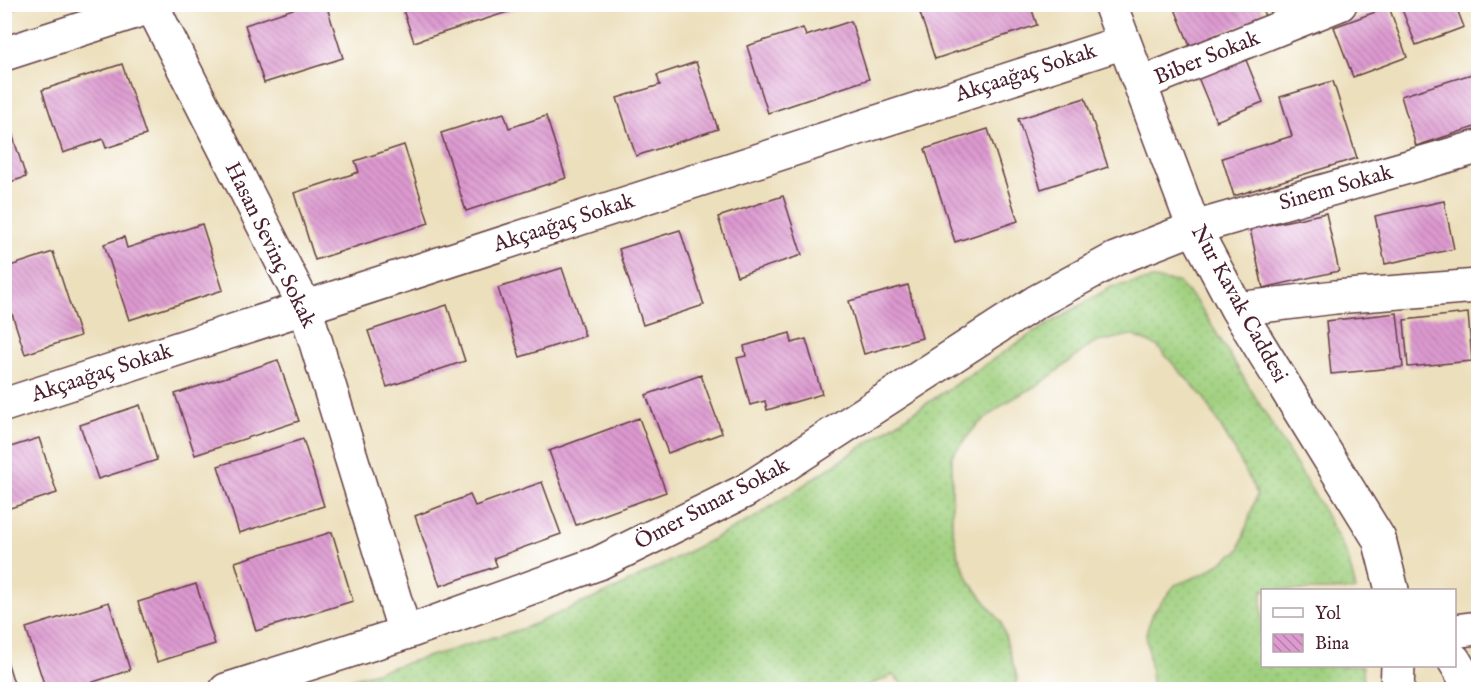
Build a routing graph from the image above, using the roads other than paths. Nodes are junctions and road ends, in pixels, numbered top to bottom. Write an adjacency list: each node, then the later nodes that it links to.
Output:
1 (1110, 4): 4 (street, Nur Kavak Caddesi)
2 (1340, 4): 6 (street, Biber Sokak)
3 (154, 5): 5 (street); 10 (street, Hasan Sevinç Sokak)
4 (1124, 42): 6 (street, Nur Kavak Caddesi); 10 (street, Akçaağaç Sokak)
5 (4, 54)
6 (1140, 84): 8 (street, Nur Kavak Caddesi)
7 (1479, 147): 8 (street, Sinem Sokak)
8 (1194, 228): 11 (street, Nur Kavak Caddesi); 18 (street, Ömer Sunar Sokak)
9 (1479, 286): 11 (street)
10 (305, 307): 12 (street, Akçaağaç Sokak); 18 (street, Hasan Sevinç Sokak)
11 (1237, 309): 13 (street, Nur Kavak Caddesi)
12 (4, 405)
13 (1379, 539): 14 (street, Nur Kavak Caddesi); 15 (street)
14 (1392, 589)
15 (1410, 589)
16 (1479, 628): 17 (street)
17 (1456, 631)
18 (405, 633): 21 (street, Ömer Sunar Sokak)
19 (1456, 662): 23 (street)
20 (1398, 667): 22 (street)
21 (226, 690)
22 (1397, 690)
23 (1472, 690)

